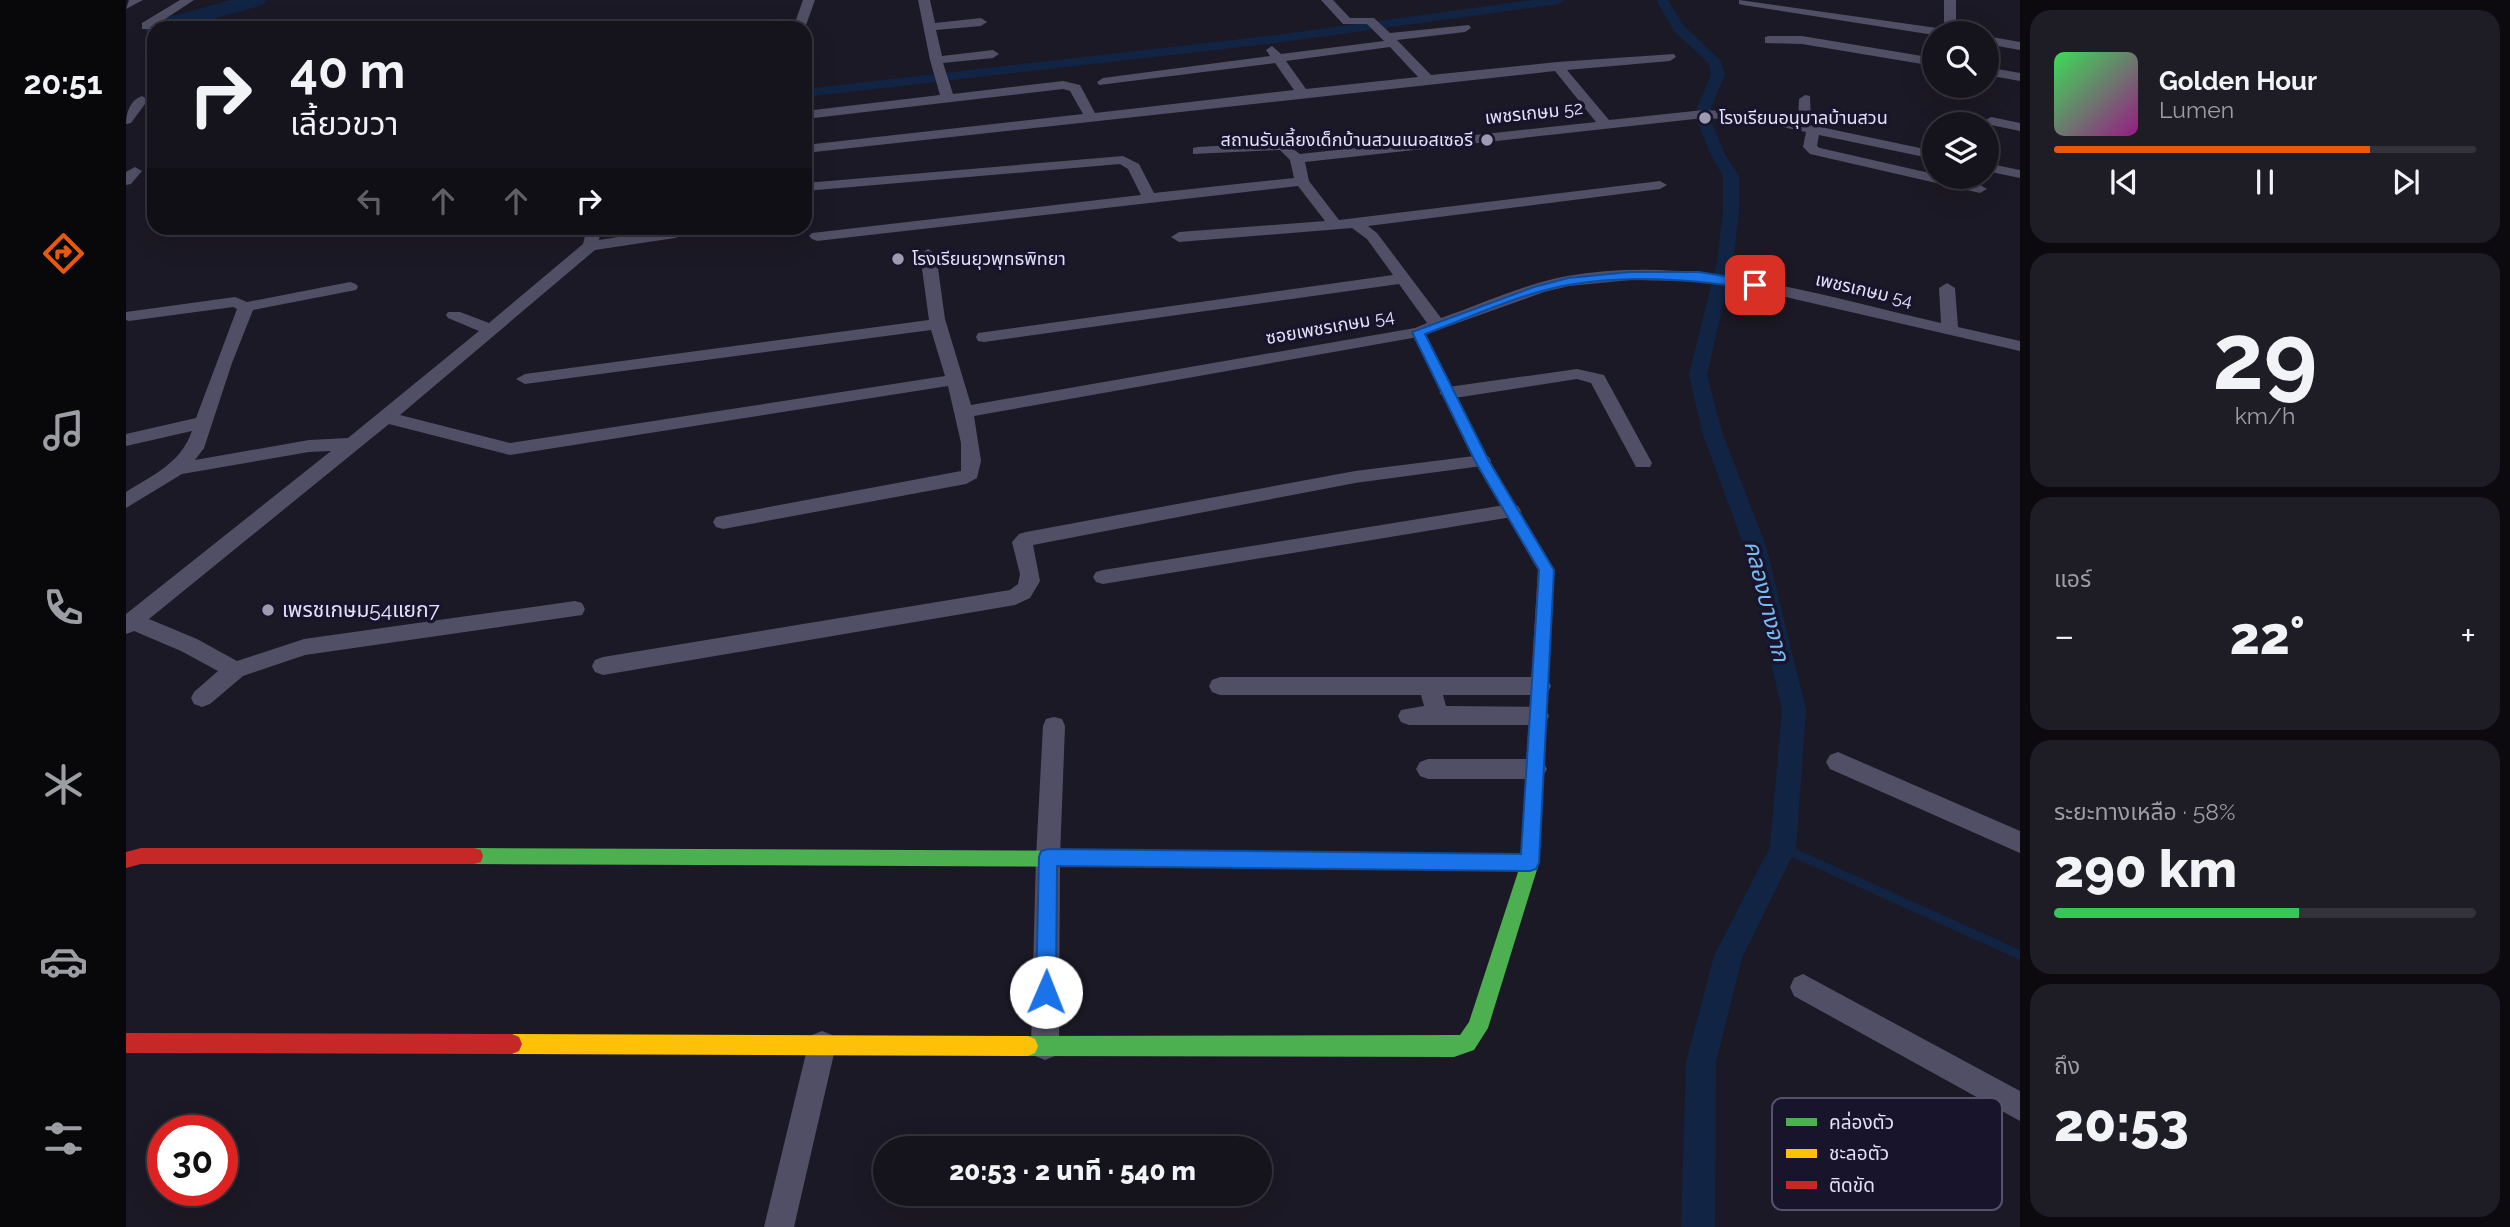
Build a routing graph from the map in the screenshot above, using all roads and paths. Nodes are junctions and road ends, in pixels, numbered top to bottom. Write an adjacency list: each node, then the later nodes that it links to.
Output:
1 (136, 0): 9 (street)
2 (188, 0): 10 (street)
3 (808, 0): 11 (street)
4 (924, 0): 14 (street)
5 (1327, 0): 17 (street)
6 (1950, 0): 12 (street)
7 (1743, 2): 8 (street)
8 (1804, 5): 16 (street)
9 (126, 6)
10 (154, 21)
11 (801, 21)
12 (1950, 21)
13 (981, 22): 14 (street)
14 (929, 27): 26 (street)
15 (1465, 28): 17 (street)
16 (1922, 28)
17 (1392, 40): 21 (street); 29 (street)
18 (1769, 40): 24 (street)
19 (1999, 42): 20 (street)
20 (2020, 46)
21 (1274, 53): 30 (street); 31 (street)
22 (993, 54): 26 (street)
23 (1670, 57): 25 (street)
24 (1922, 60)
25 (1557, 66): 29 (street); 39 (street)
26 (939, 71): 32 (street)
27 (1999, 73): 28 (street)
28 (2020, 77)
29 (1428, 80): 31 (street)
30 (1103, 82)
31 (1303, 94): 36 (street)
32 (947, 97): 35 (street); 36 (street)
33 (1805, 99): 40 (street)
34 (142, 100): 37 (street)
35 (812, 114)
36 (1092, 118): 42 (street)
37 (126, 120)
38 (1999, 123): 41 (street)
39 (1605, 124): 40 (street, เพชรเกษม 52); 45 (street, เพชรเกษม 52)
40 (1808, 128): 44 (street, เพชรเกษม 52); 47 (street)
41 (2020, 128)
42 (812, 148)
43 (1198, 151): 45 (street)
44 (1922, 152)
45 (1297, 159): 49 (street)
46 (1999, 170): 48 (street)
47 (1922, 172)
48 (2020, 174)
49 (1301, 181): 53 (street); 56 (street)
50 (1660, 185): 55 (street)
51 (812, 186): 53 (street)
52 (1980, 189): 54 (street)
53 (1150, 199): 58 (street)
54 (1979, 206)
55 (1355, 222): 56 (street); 63 (street)
56 (1334, 223): 60 (street)
57 (634, 235): 59 (street)
58 (817, 236)
59 (592, 237): 71 (street)
60 (1179, 237)
61 (928, 254): 69 (street)
62 (1699, 276): 70 (street, ซอยเพชรเกษม 54); 72 (street, เพชรเกษม 54)
63 (1401, 279): 70 (street); 74 (street)
64 (351, 287): 66 (street)
65 (1947, 288): 72 (street)
66 (245, 307): 68 (street); 81 (street)
67 (454, 315): 71 (street)
68 (130, 316)
69 (938, 324): 76 (street); 77 (street)
70 (1437, 325): 73 (street, ซอยเพชรเกษม 54)
71 (490, 329): 80 (street)
72 (1950, 329): 75 (street, เพชรเกษม 54)
73 (1418, 332): 78 (street); 79 (street, ซอยเพชรเกษม 54)
74 (984, 337)
75 (2020, 346)
76 (525, 379)
77 (954, 380): 79 (street); 80 (street)
78 (1448, 393): 84 (street); 85 (street)
79 (963, 412): 89 (street)
80 (385, 417): 83 (street)
81 (204, 422): 82 (street); 86 (street)
82 (126, 440)
83 (349, 444): 86 (street); 92 (street)
84 (1482, 461): 88 (street); 93 (street)
85 (1643, 463)
86 (177, 468): 87 (street)
87 (126, 501)
88 (1511, 511): 90 (street); 97 (street)
89 (723, 522)
90 (1103, 577)
91 (575, 609): 94 (street)
92 (129, 624): 94 (street)
93 (603, 666)
94 (235, 670): 98 (street)
95 (1220, 686): 96 (street)
96 (1430, 686): 97 (street); 99 (street)
97 (1540, 686): 101 (street)
98 (202, 698)
99 (1437, 715): 100 (street); 101 (street)
100 (1409, 716)
101 (1538, 716): 105 (street)
102 (1054, 726): 107 (street)
103 (1838, 762): 106 (street)
104 (1427, 769): 105 (street)
105 (1535, 769): 109 (street)
106 (2020, 842)
107 (1048, 857): 108 (street); 109 (street); 113 (street)
108 (126, 860)
109 (1530, 863): 113 (street)
110 (1803, 987): 114 (street)
111 (126, 1042): 112 (street)
112 (822, 1045): 113 (street); 115 (street)
113 (1045, 1046)
114 (2020, 1107)
115 (779, 1227)

